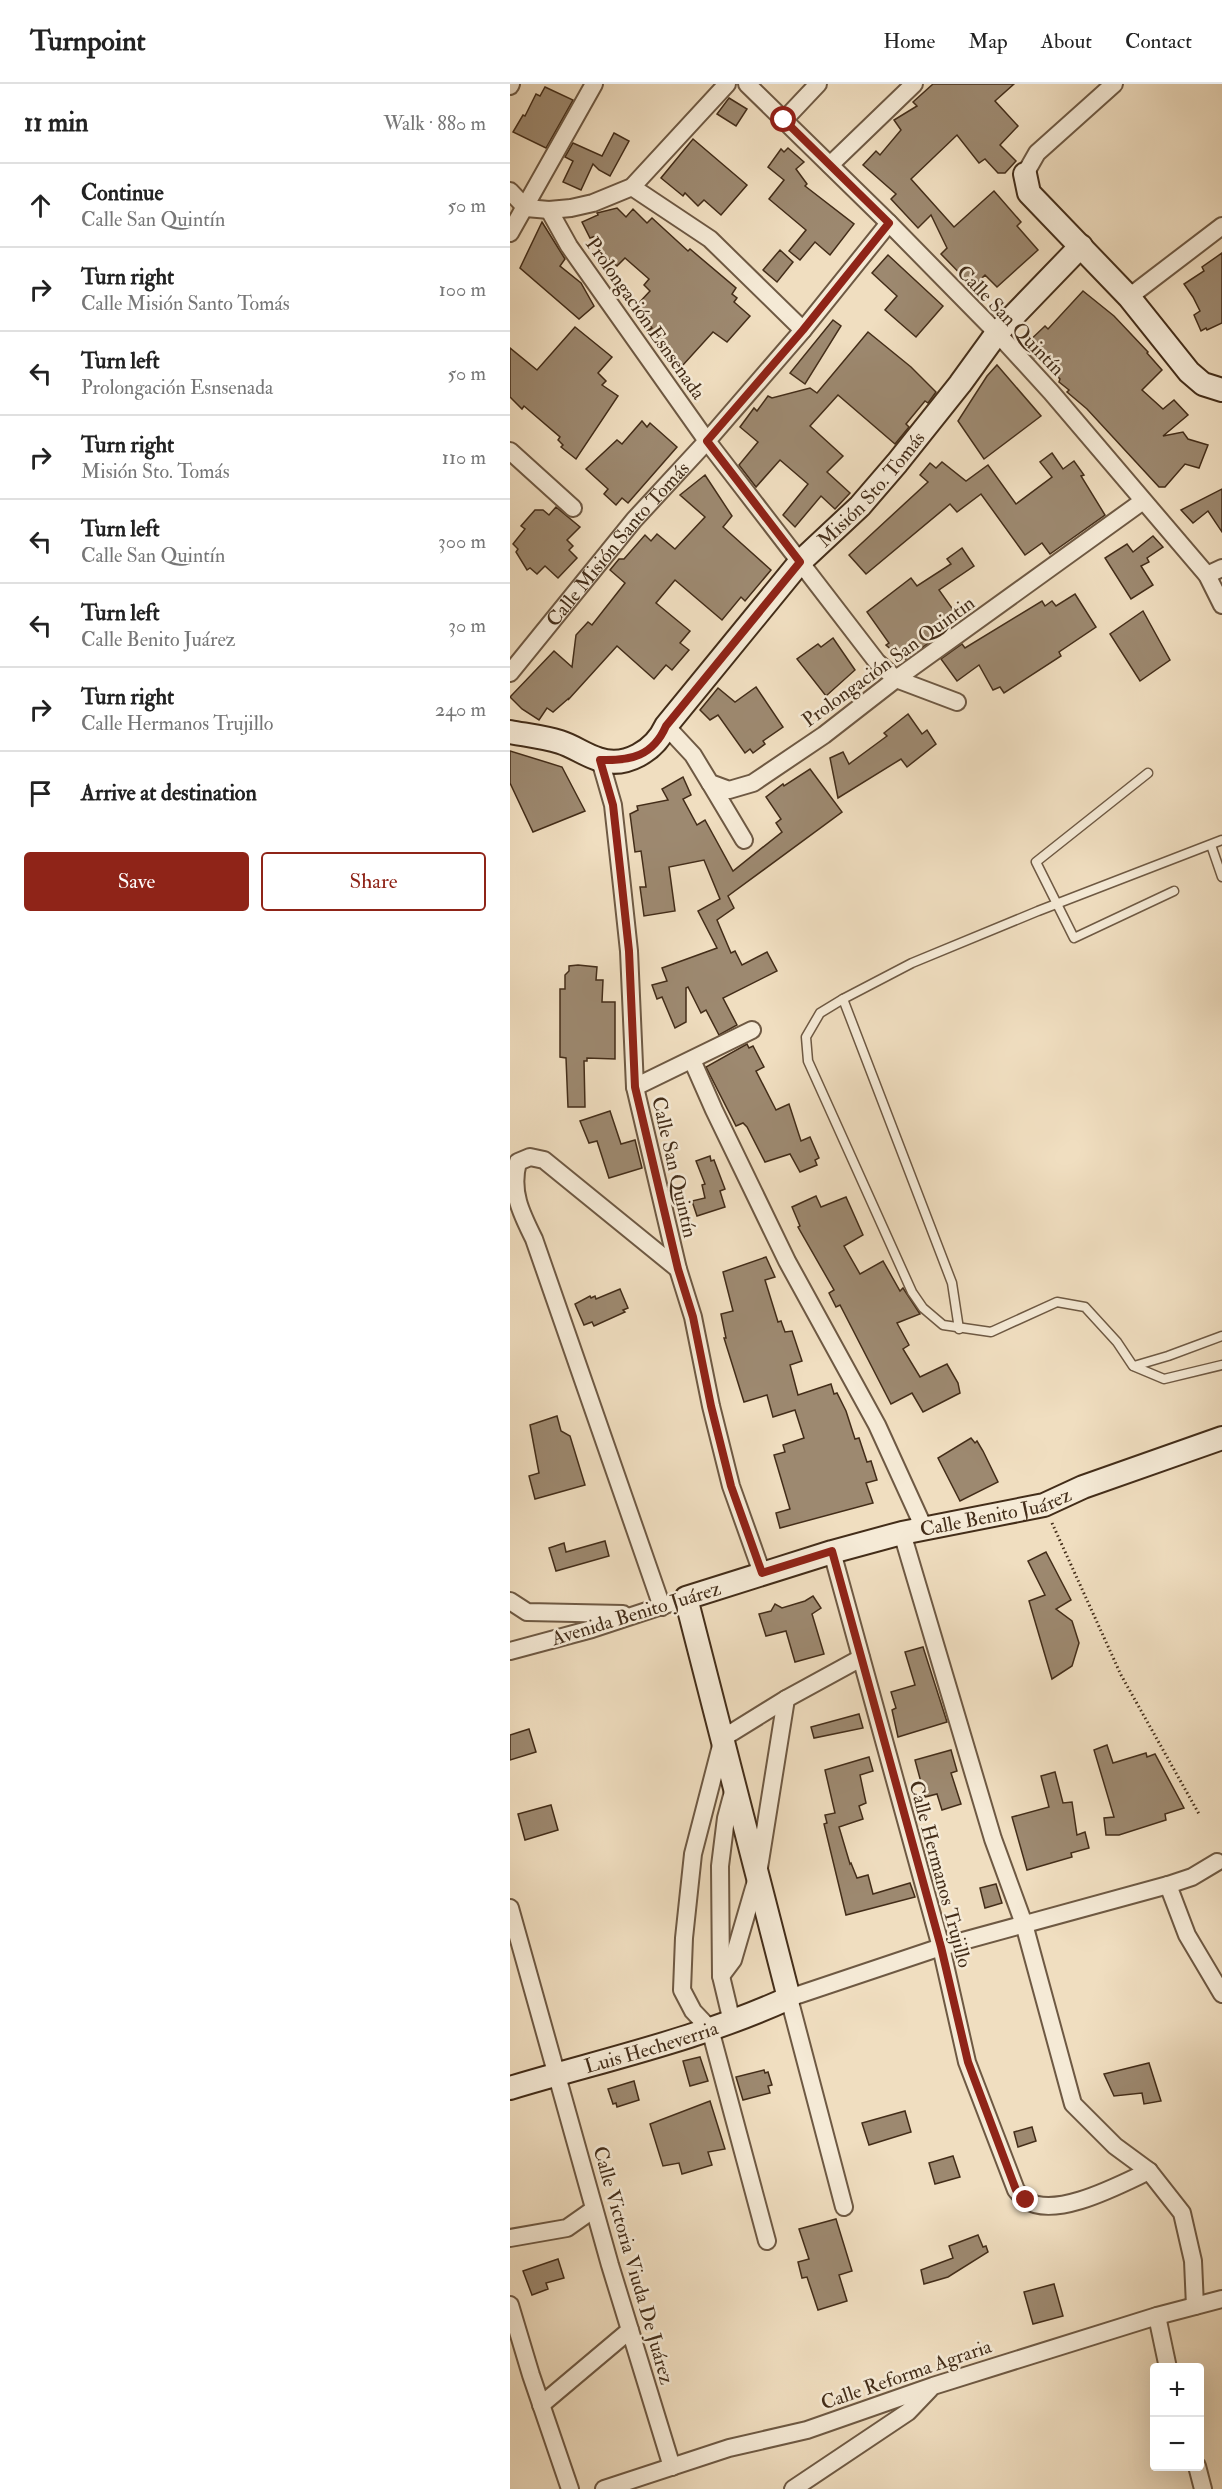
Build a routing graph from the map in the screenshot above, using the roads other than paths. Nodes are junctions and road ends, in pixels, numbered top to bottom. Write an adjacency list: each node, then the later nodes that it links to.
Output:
1 (594, 84): 12 (street)
2 (727, 84): 10 (street)
3 (747, 84): 7 (street, Calle San Quintín)
4 (818, 84): 7 (street)
5 (914, 84): 8 (street)
6 (1114, 84): 9 (street)
7 (784, 120): 8 (street, Calle San Quintín)
8 (830, 165): 14 (street, Calle San Quintín)
9 (1025, 174): 17 (street)
10 (632, 187): 13 (street); 19 (street)
11 (510, 190): 12 (street)
12 (526, 208): 13 (street); 16 (street)
13 (549, 210): 22 (street, Prolongación Esnsenada)
14 (889, 223): 19 (street, Calle Misión Santo Tomás); 20 (street, Calle San Quintín)
15 (1222, 226): 18 (street)
16 (510, 233)
17 (1081, 246): 18 (street); 20 (street, Misión Sto. Tomás)
18 (1129, 297): 21 (street)
19 (803, 330): 22 (street, Calle Misión Santo Tomás)
20 (997, 333): 24 (street, Calle San Quintín); 26 (street, Misión Sto. Tomás)
21 (1219, 390)
22 (707, 441): 26 (street, Prolongación Esnsenada); 29 (street, Calle Misión Santo Tomás)
23 (510, 451): 25 (street)
24 (1143, 501): 27 (street, Calle San Quintín); 30 (street, Prolongación San Quintin)
25 (573, 508)
26 (800, 562): 30 (street, Prolongación Esnsenada); 32 (street, Misión Sto. Tomás)
27 (1215, 571): 28 (street, Calle San Quintín)
28 (1222, 605)
29 (510, 673)
30 (896, 679): 31 (street, Prolongación Esnsenada); 36 (street, Prolongación San Quintin)
31 (957, 702)
32 (666, 726): 34 (street, Misión Sto. Tomás); 36 (street)
33 (510, 732): 34 (street)
34 (600, 760): 46 (street, Calle San Quintín)
35 (1148, 773): 42 (lane)
36 (710, 783): 37 (street)
37 (744, 840)
38 (1222, 840): 39 (lane)
39 (1211, 845): 40 (lane); 42 (lane)
40 (1222, 877)
41 (1174, 891): 42 (lane)
42 (1058, 903): 43 (lane)
43 (843, 999): 49 (lane); 49 (lane)
44 (752, 1030): 45 (street)
45 (692, 1060): 46 (street); 54 (street)
46 (635, 1087): 48 (street, Calle San Quintín)
47 (514, 1212): 48 (street); 60 (street)
48 (678, 1269): 57 (street, Calle San Quintín)
49 (958, 1329): 52 (lane)
50 (1222, 1336): 52 (lane)
51 (1222, 1365): 52 (lane)
52 (1133, 1366)
53 (1222, 1438): 54 (street, Calle Benito Juárez)
54 (924, 1528): 55 (street, Calle Benito Juárez)
55 (902, 1533): 56 (street, Calle Benito Juárez); 71 (street)
56 (832, 1551): 57 (street, Calle Benito Juárez); 63 (street, Calle Hermanos Trujillo)
57 (762, 1573): 58 (street, Avenida Benito Juárez)
58 (686, 1598): 60 (street, Avenida Benito Juárez); 65 (street)
59 (510, 1601): 61 (street)
60 (662, 1607): 61 (street, Avenida Benito Juárez)
61 (638, 1614): 62 (street, Avenida Benito Juárez)
62 (510, 1651)
63 (861, 1658): 64 (street); 72 (street, Calle Hermanos Trujillo)
64 (786, 1699): 65 (street); 68 (street)
65 (723, 1738): 66 (street); 77 (street)
66 (735, 1784): 68 (street); 73 (street)
67 (1217, 1862): 69 (street)
68 (759, 1874): 73 (street); 75 (street)
69 (1168, 1885): 71 (street); 74 (street)
70 (510, 1908): 78 (street, Calle Victoria Viuda De Juárez)
71 (1024, 1924): 72 (street); 80 (street)
72 (941, 1947): 75 (street); 80 (street, Calle Hermanos Trujillo)
73 (721, 1976): 76 (street)
74 (1222, 1994)
75 (789, 1998): 76 (street, Luis Hecheverria); 81 (street)
76 (732, 2022): 77 (street, Luis Hecheverria)
77 (710, 2029): 78 (street, Luis Hecheverria); 84 (street)
78 (557, 2074): 79 (street, Luis Hecheverria); 82 (street, Calle Victoria Viuda De Juárez)
79 (510, 2088)
80 (1149, 2171): 87 (street)
81 (844, 2207)
82 (594, 2210): 83 (street); 89 (street, Calle Victoria Viuda De Juárez)
83 (510, 2238)
84 (767, 2241)
85 (1222, 2299): 87 (street, Calle Reforma Agraria)
86 (510, 2305): 92 (street)
87 (1196, 2306): 88 (street, Calle Reforma Agraria)
88 (1157, 2316): 90 (street); 91 (street, Calle Reforma Agraria)
89 (630, 2330): 92 (street); 93 (street, Calle Victoria Viuda De Juárez)
90 (1167, 2363)
91 (933, 2386): 93 (street, Calle Reforma Agraria); 97 (street)
92 (542, 2405): 95 (street)
93 (672, 2467): 96 (street, Calle Reforma Agraria)
94 (1198, 2471): 98 (street)
95 (570, 2489)
96 (604, 2489)
97 (793, 2489)
98 (1203, 2489)

